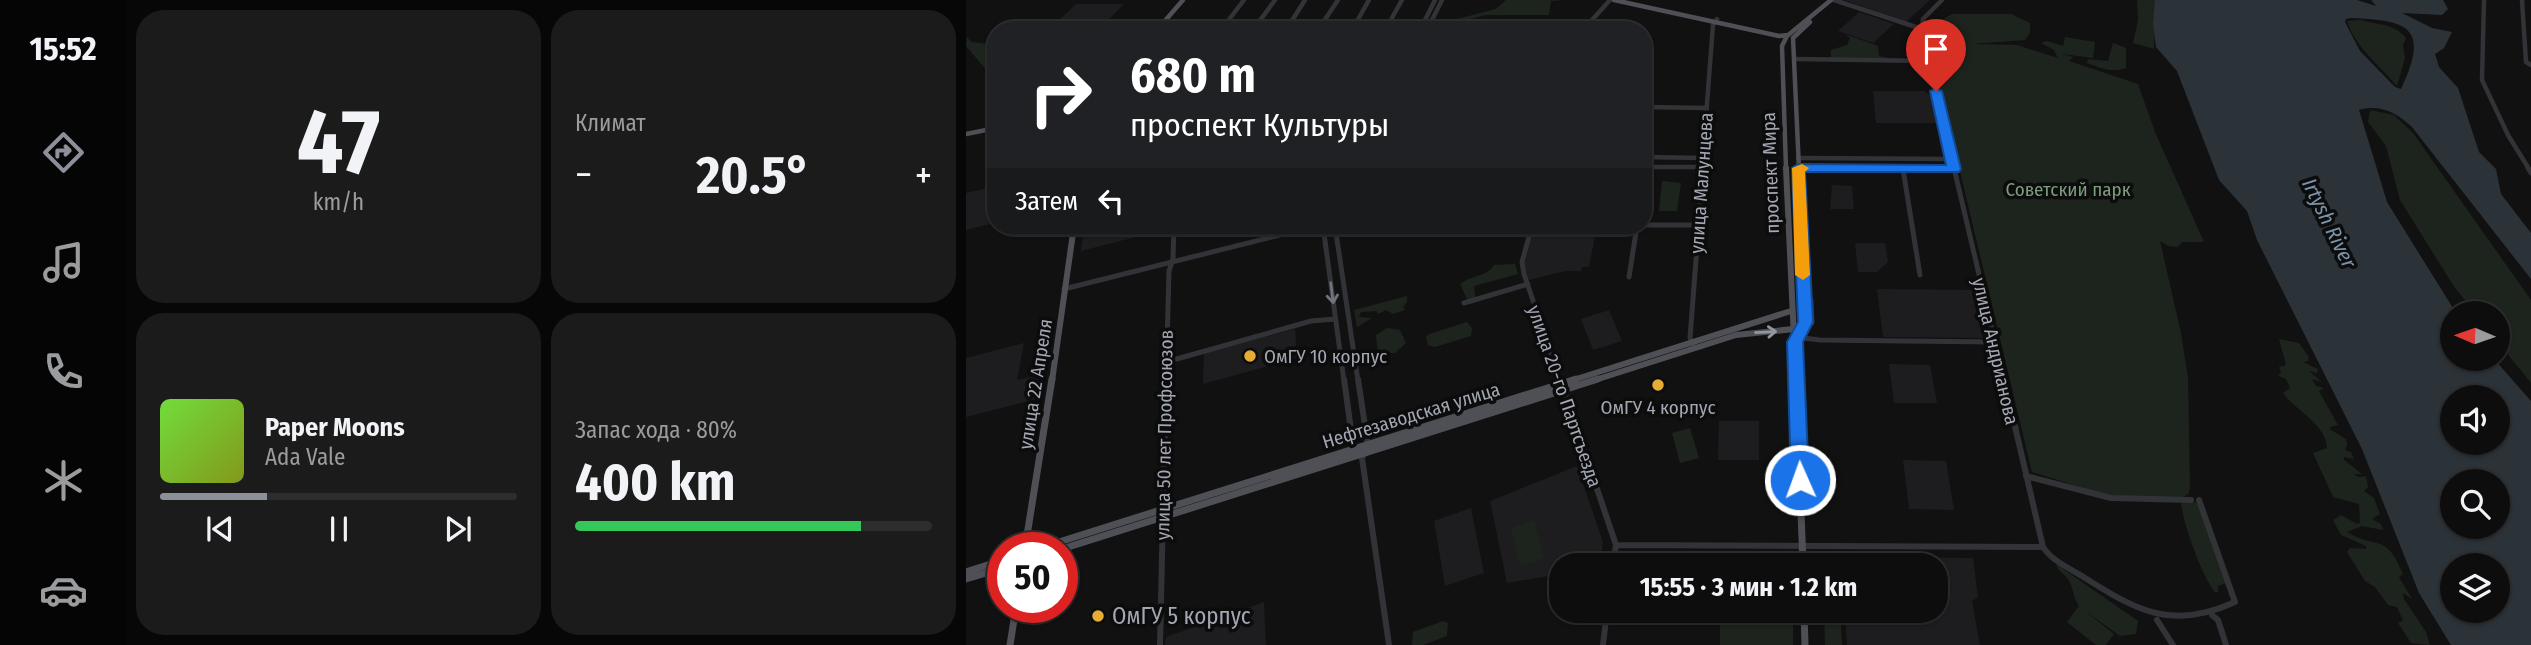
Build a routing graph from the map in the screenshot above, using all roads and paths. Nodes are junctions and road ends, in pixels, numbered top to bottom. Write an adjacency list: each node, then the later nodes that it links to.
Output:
1 (1183, 0): 18 (main road)
2 (1244, 0): 19 (street)
3 (1275, 0): 20 (street)
4 (1305, 0): 21 (street)
5 (1338, 0): 22 (street)
6 (1369, 0): 23 (street)
7 (1402, 0): 24 (street)
8 (1435, 0): 25 (street)
9 (1442, 0): 26 (street)
10 (1612, 0): 16 (main road); 27 (street)
11 (1630, 0): 16 (main road)
12 (1834, 0): 28 (street); 29 (main road, проспект Мира)
13 (1942, 0): 28 (street)
14 (2484, 0): 50 (street)
15 (2522, 0): 34 (street)
16 (1646, 5): 17 (main road)
17 (1716, 20): 30 (main road); 36 (street, улица Малунцева)
18 (1165, 21)
19 (1228, 21)
20 (1259, 21)
21 (1292, 21)
22 (1324, 21)
23 (1357, 21)
24 (1390, 21)
25 (1424, 21)
26 (1432, 21)
27 (1590, 21)
28 (1922, 29): 33 (street, улица Андрианова)
29 (1795, 32): 30 (main road, проспект Мира); 31 (main road, проспект Мира)
30 (1782, 36): 31 (main road); 39 (main road, проспект Мира)
31 (1793, 41): 32 (main road, проспект Мира)
32 (1794, 59): 33 (street); 40 (main road, проспект Мира)
33 (1929, 61): 44 (street, улица Андрианова)
34 (2531, 65)
35 (1652, 107): 36 (street)
36 (1706, 108): 42 (street, улица Малунцева)
37 (987, 130): 38 (main road)
38 (966, 134)
39 (1785, 145): 40 (main road); 51 (main road, проспект Мира)
40 (1797, 145): 43 (main road, проспект Мира)
41 (1652, 157): 42 (street)
42 (1703, 158): 46 (street, улица Малунцева)
43 (1798, 158): 44 (street); 47 (main road, проспект Мира)
44 (1951, 159): 49 (street, улица Андрианова)
45 (1652, 167): 46 (street)
46 (1702, 167): 54 (street, улица Малунцева)
47 (1798, 168): 48 (street); 52 (main road, проспект Мира)
48 (1903, 169): 49 (street); 63 (street)
49 (1954, 169): 76 (street, улица Андрианова)
50 (2531, 173)
51 (1786, 182): 52 (main road); 68 (main road, проспект Мира)
52 (1799, 183): 67 (main road, проспект Мира)
53 (1652, 225): 54 (street)
54 (1698, 225): 77 (street, улица Малунцева)
55 (1073, 235): 66 (main road, улица 22 Апреля)
56 (1174, 235): 62 (street, улица 50 лет Профсоюзов)
57 (1280, 235): 62 (street)
58 (1324, 235): 72 (street, one-way to 72)
59 (1336, 235): 80 (street)
60 (1530, 235): 65 (street, улица 20-го Партсъезда)
61 (1636, 235): 64 (street)
62 (1170, 263): 66 (street); 78 (street, улица 50 лет Профсоюзов)
63 (1920, 275)
64 (1629, 277)
65 (1528, 284): 70 (street); 79 (street, улица 20-го Партсъезда)
66 (1064, 289): 83 (main road, улица 22 Апреля)
67 (1804, 290): 69 (main road, проспект Мира); 73 (street, проспект Мира)
68 (1790, 301): 69 (main road); 71 (main road, проспект Мира)
69 (1804, 301): 73 (main road, проспект Мира)
70 (1464, 303)
71 (1791, 311): 73 (main road); 74 (main road, проспект Мира); 77 (main road, Нефтезаводская улица)
72 (1335, 318): 78 (street); 80 (street)
73 (1805, 325): 74 (main road, проспект Мира); 75 (street, проспект Мира)
74 (1794, 337): 75 (street, Нефтезаводская улица); 77 (main road, Нефтезаводская улица, one-way to 74); 87 (main road, проспект Мира)
75 (1808, 340): 76 (street, Нефтезаводская улица)
76 (1994, 342): 81 (street, улица Андрианова)
77 (1693, 345): 79 (main road, Нефтезаводская улица)
78 (1166, 362): 82 (street, улица 50 лет Профсоюзов)
79 (1562, 387): 80 (main road, Нефтезаводская улица); 86 (street, улица 20-го Партсъезда)
80 (1361, 453): 82 (main road, Нефтезаводская улица); 102 (street)
81 (2026, 476): 88 (street, улица Андрианова); 95 (street)
82 (1162, 514): 84 (main road, Нефтезаводская улица); 85 (main road, Нефтезаводская улица); 101 (street, улица 50 лет Профсоюзов)
83 (1028, 532)
84 (1078, 537)
85 (1078, 543)
86 (1616, 545): 87 (street); 89 (street, улица 20-го Партсъезда)
87 (1802, 546): 88 (street); 90 (main road, проспект Мира)
88 (2043, 547): 96 (street)
89 (1615, 553)
90 (1802, 553)
91 (987, 565): 92 (main road)
92 (966, 572)
93 (987, 573): 94 (main road)
94 (966, 579)
95 (2212, 615): 96 (street); 106 (street)
96 (2157, 620): 105 (street)
97 (1013, 623): 100 (main road)
98 (1606, 623): 103 (street)
99 (1804, 623): 104 (main road)
100 (1010, 645)
101 (1160, 645)
102 (1389, 645)
103 (1603, 645)
104 (1805, 645)
105 (2173, 645)
106 (2226, 645)

